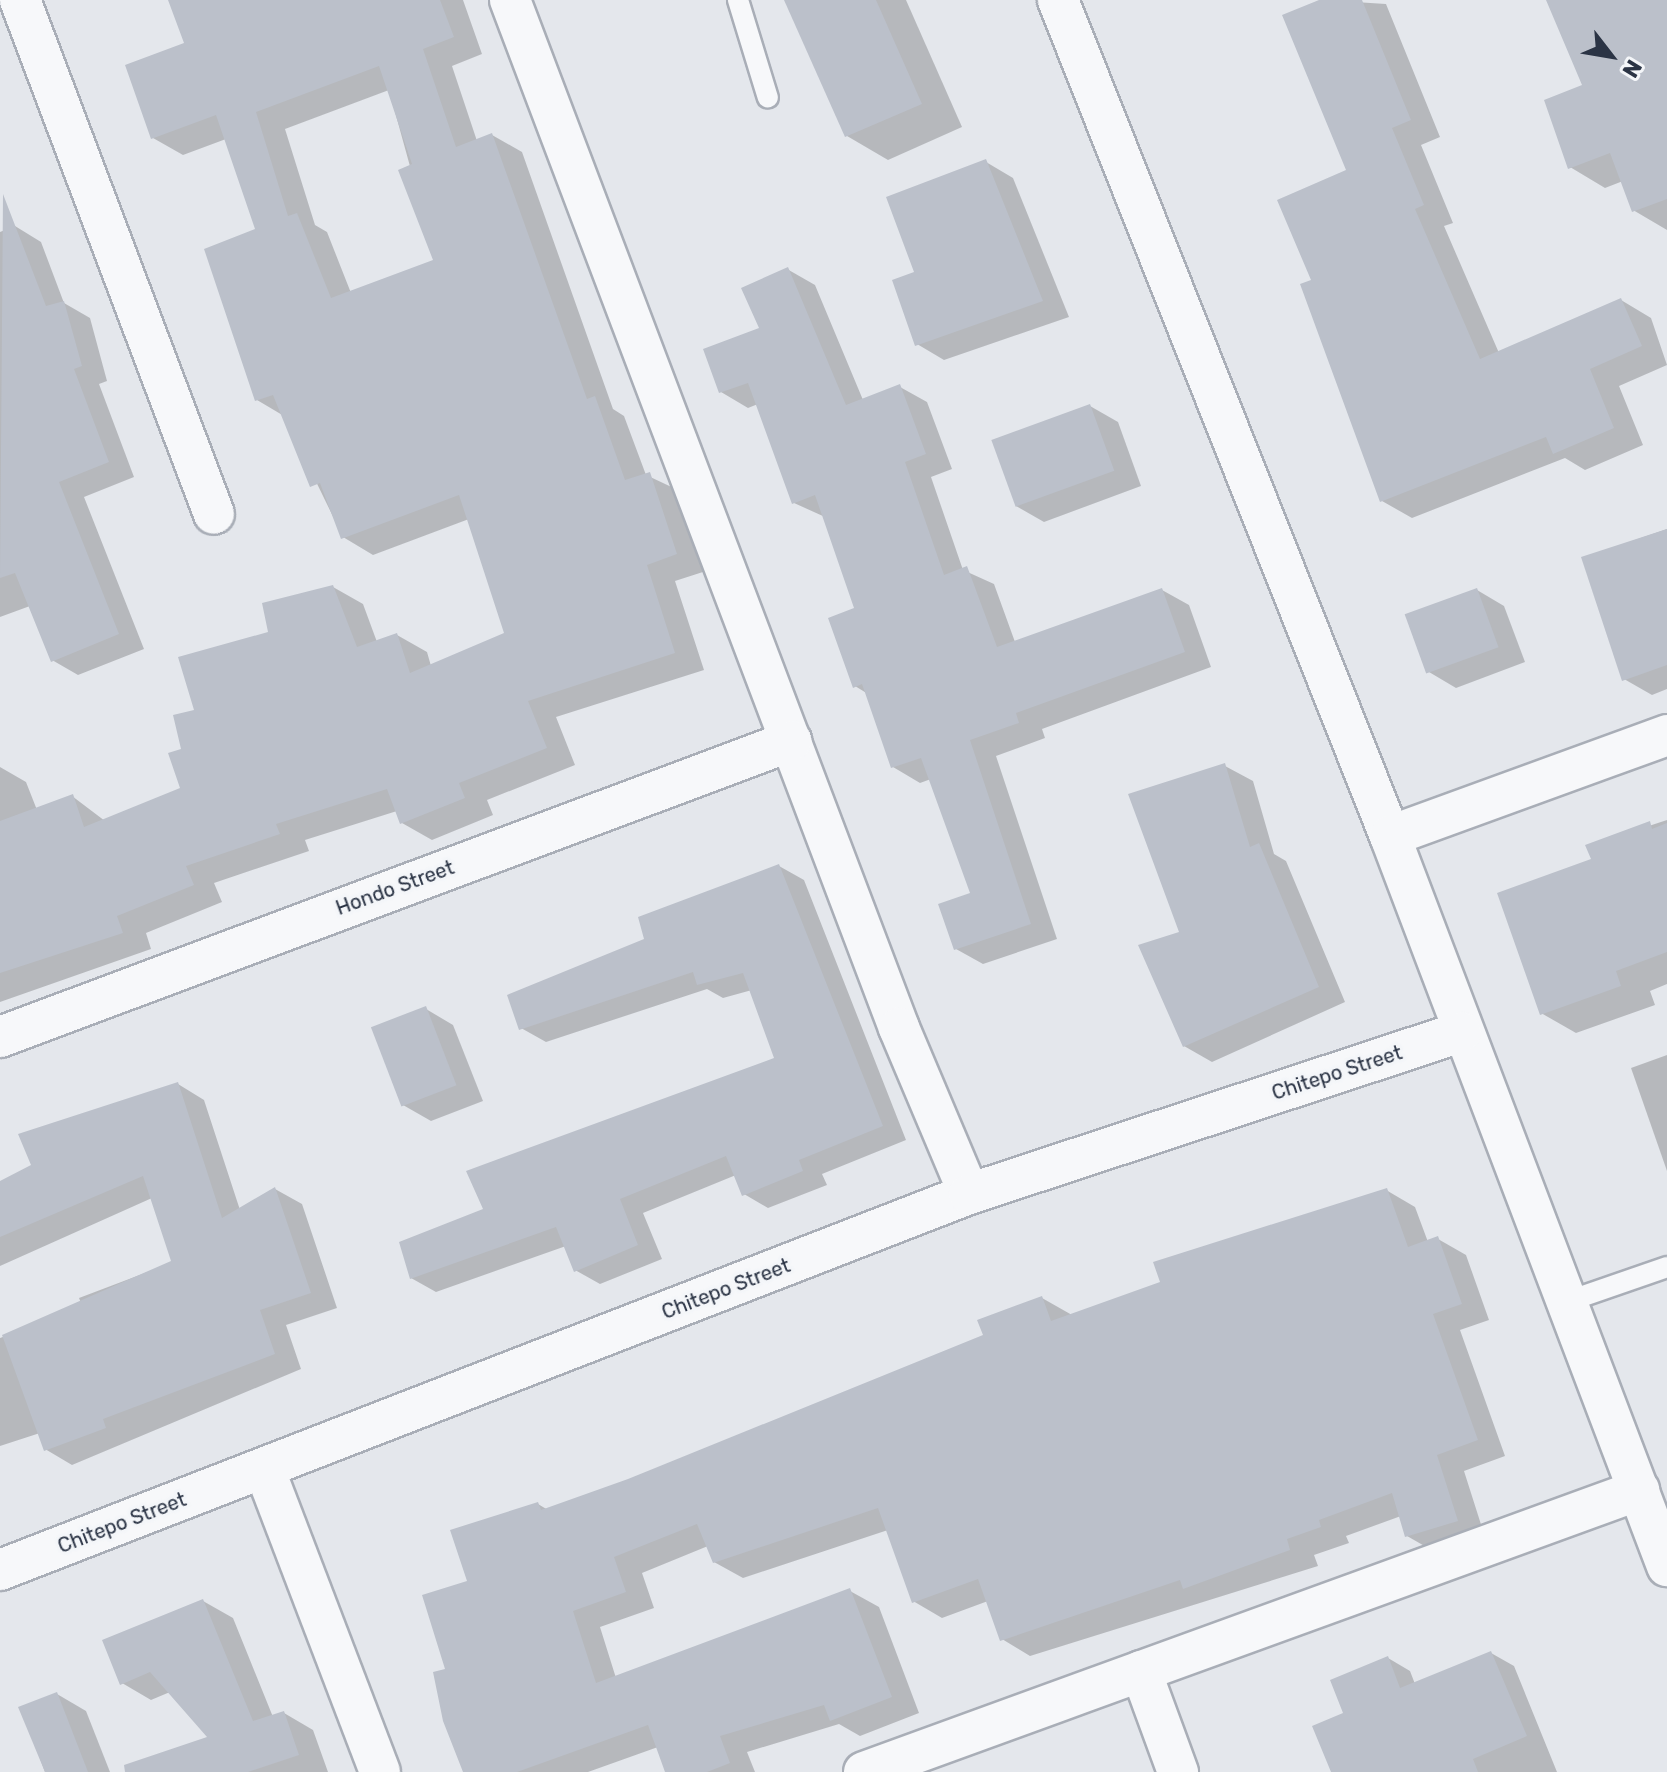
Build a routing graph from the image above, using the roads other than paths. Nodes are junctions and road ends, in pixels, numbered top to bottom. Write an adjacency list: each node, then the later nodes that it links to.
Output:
1 (20, 0): 6 (street)
2 (510, 0): 8 (street)
3 (738, 0): 5 (lane)
4 (1062, 1): 9 (street)
5 (768, 98)
6 (214, 514)
7 (1667, 735): 9 (street)
8 (791, 741): 11 (street, Hondo Street); 12 (street)
9 (1390, 836): 10 (street)
10 (1461, 1032): 12 (street, Chitepo Street); 14 (street)
11 (0, 1037)
12 (969, 1194): 15 (street, Chitepo Street)
13 (1667, 1267): 14 (lane)
14 (1566, 1302): 16 (street)
15 (264, 1468): 18 (street, Chitepo Street); 20 (street)
16 (1639, 1490): 17 (street); 19 (street)
17 (1667, 1566)
18 (0, 1570)
19 (1141, 1671): 21 (street); 22 (street)
20 (380, 1772)
21 (864, 1772)
22 (1178, 1772)

